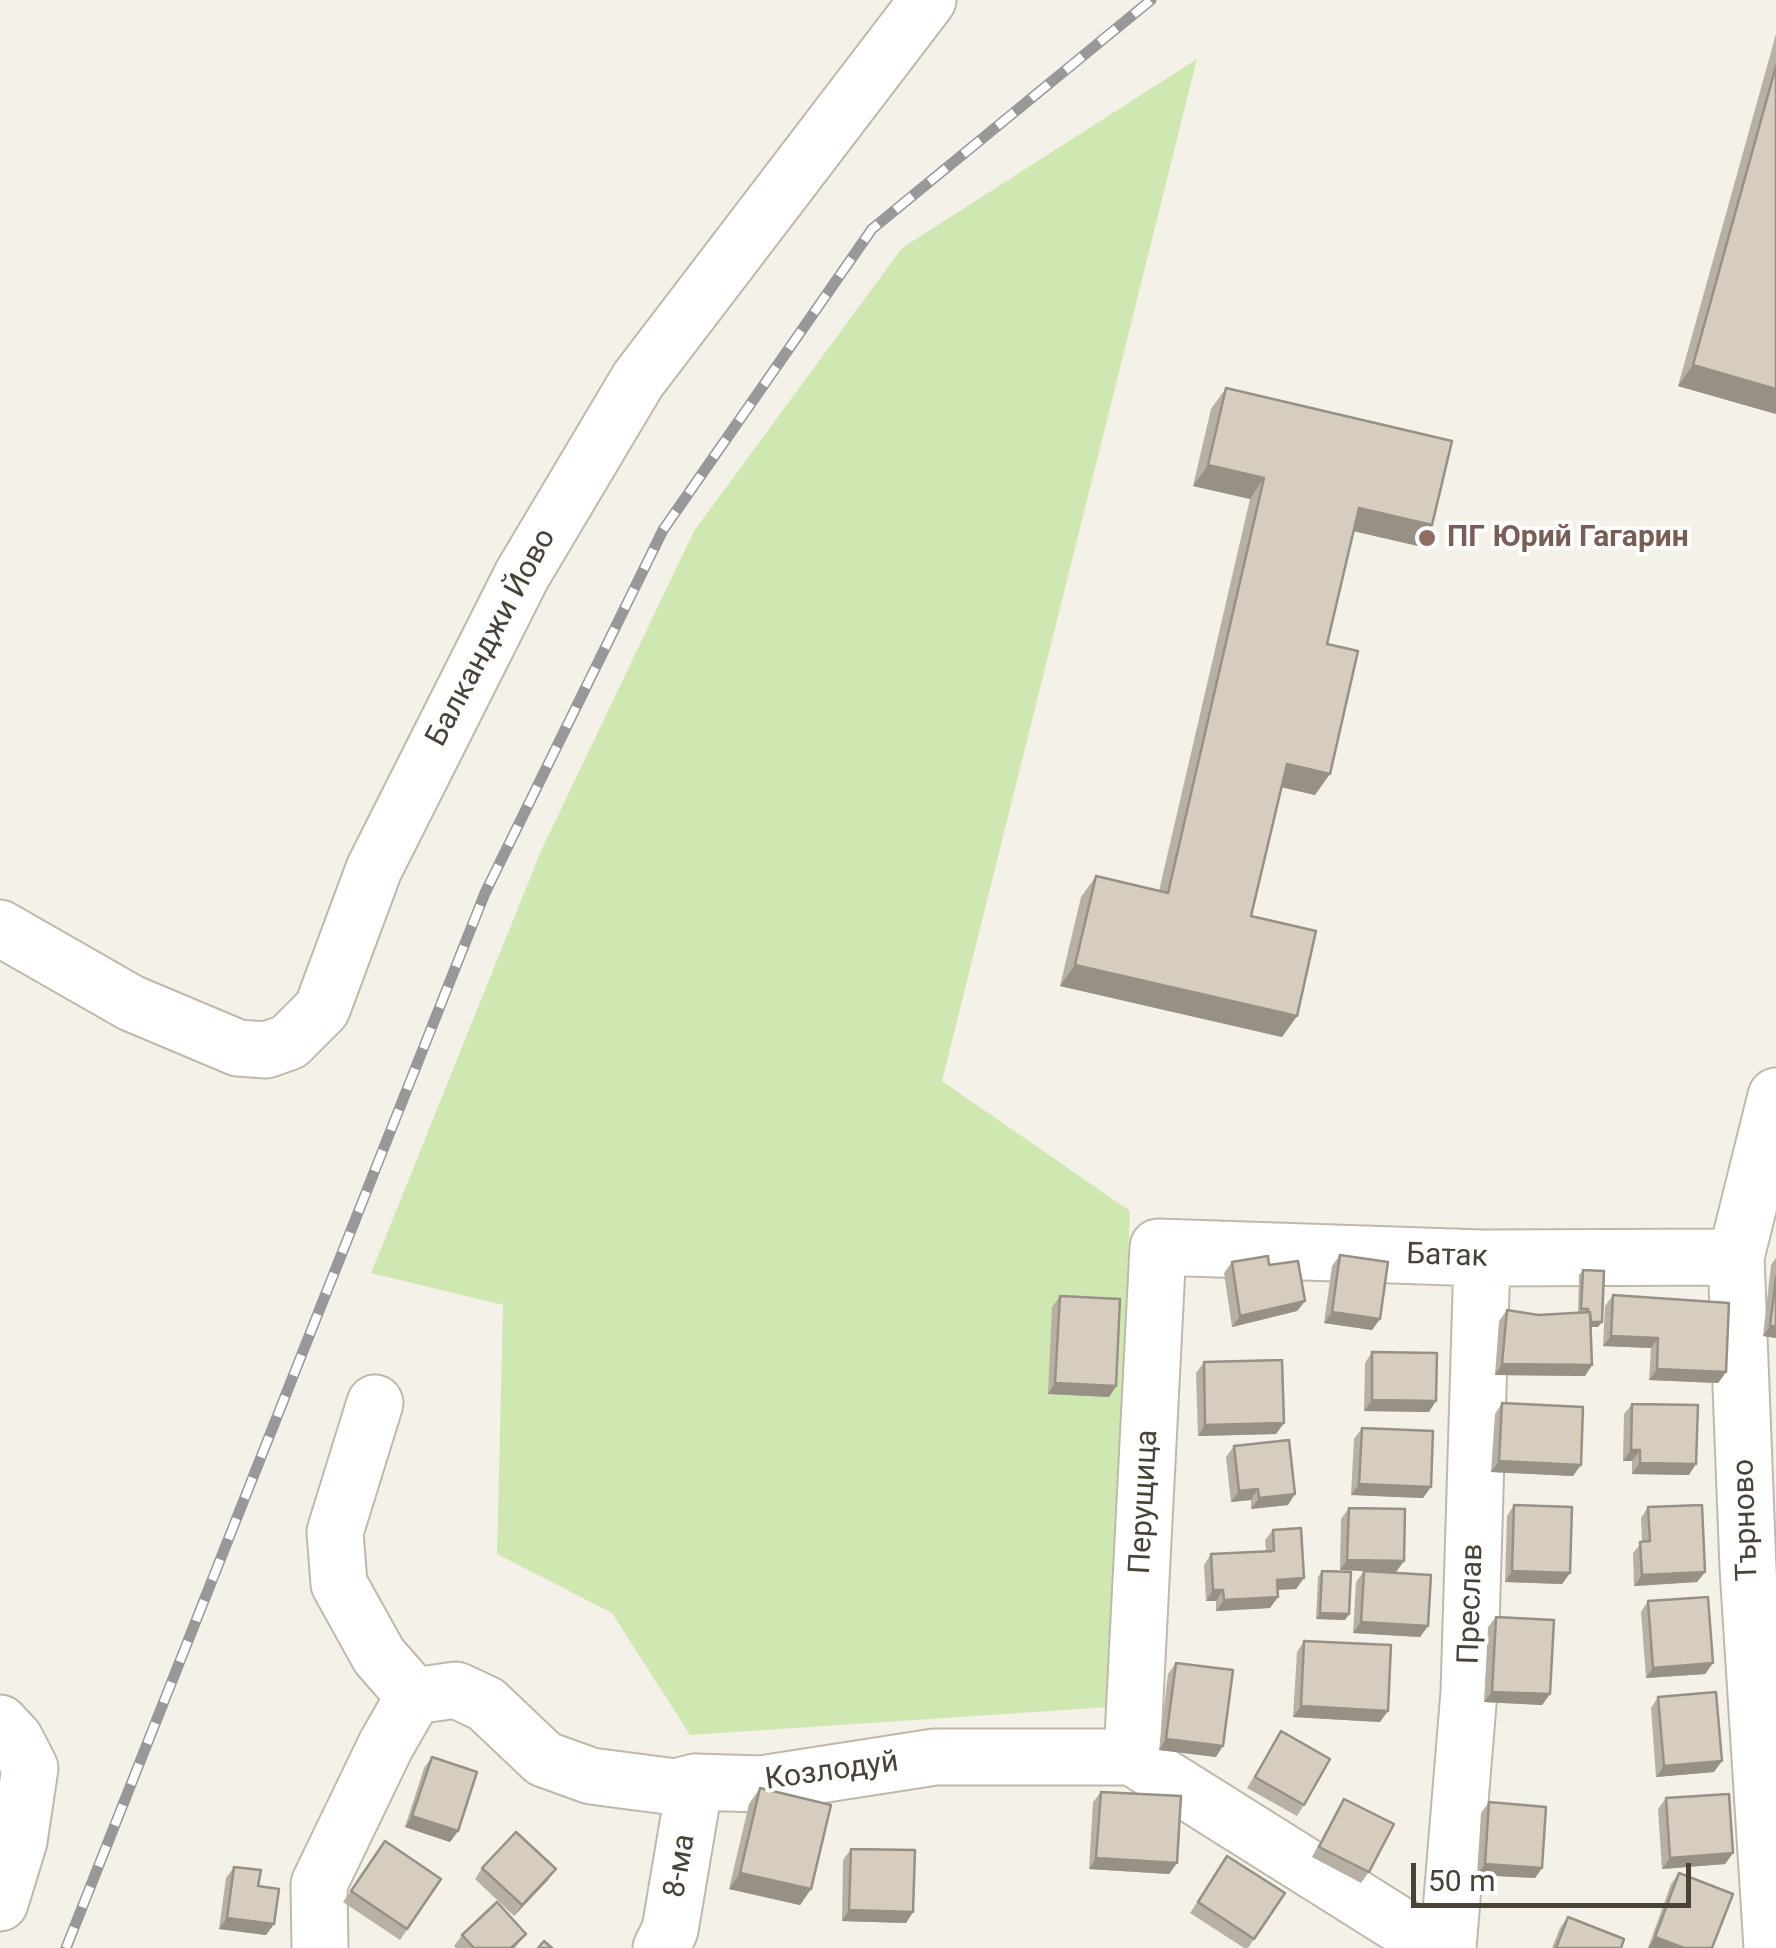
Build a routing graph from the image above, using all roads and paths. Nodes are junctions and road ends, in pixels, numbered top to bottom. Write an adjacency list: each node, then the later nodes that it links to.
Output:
1 (928, 0): 2 (street, Балканджи Йово)
2 (0, 928)
3 (1776, 1096): 6 (street, Търново)
4 (1158, 1247): 5 (street, Батак); 11 (street, Перущица)
5 (1482, 1258): 6 (street, Батак); 17 (street, Преслав)
6 (1736, 1258): 8 (street, Търново)
7 (375, 1403): 9 (street)
8 (1762, 1571): 18 (street, Търново)
9 (414, 1696): 12 (street, Козлодуй); 15 (street)
10 (0, 1723): 13 (street)
11 (1132, 1758): 12 (street, Козлодуй); 16 (street)
12 (696, 1782): 14 (street, 8-ма)
13 (0, 1902)
14 (679, 1942)
15 (320, 1948)
16 (1436, 1948)
17 (1448, 1948)
18 (1772, 1948)

